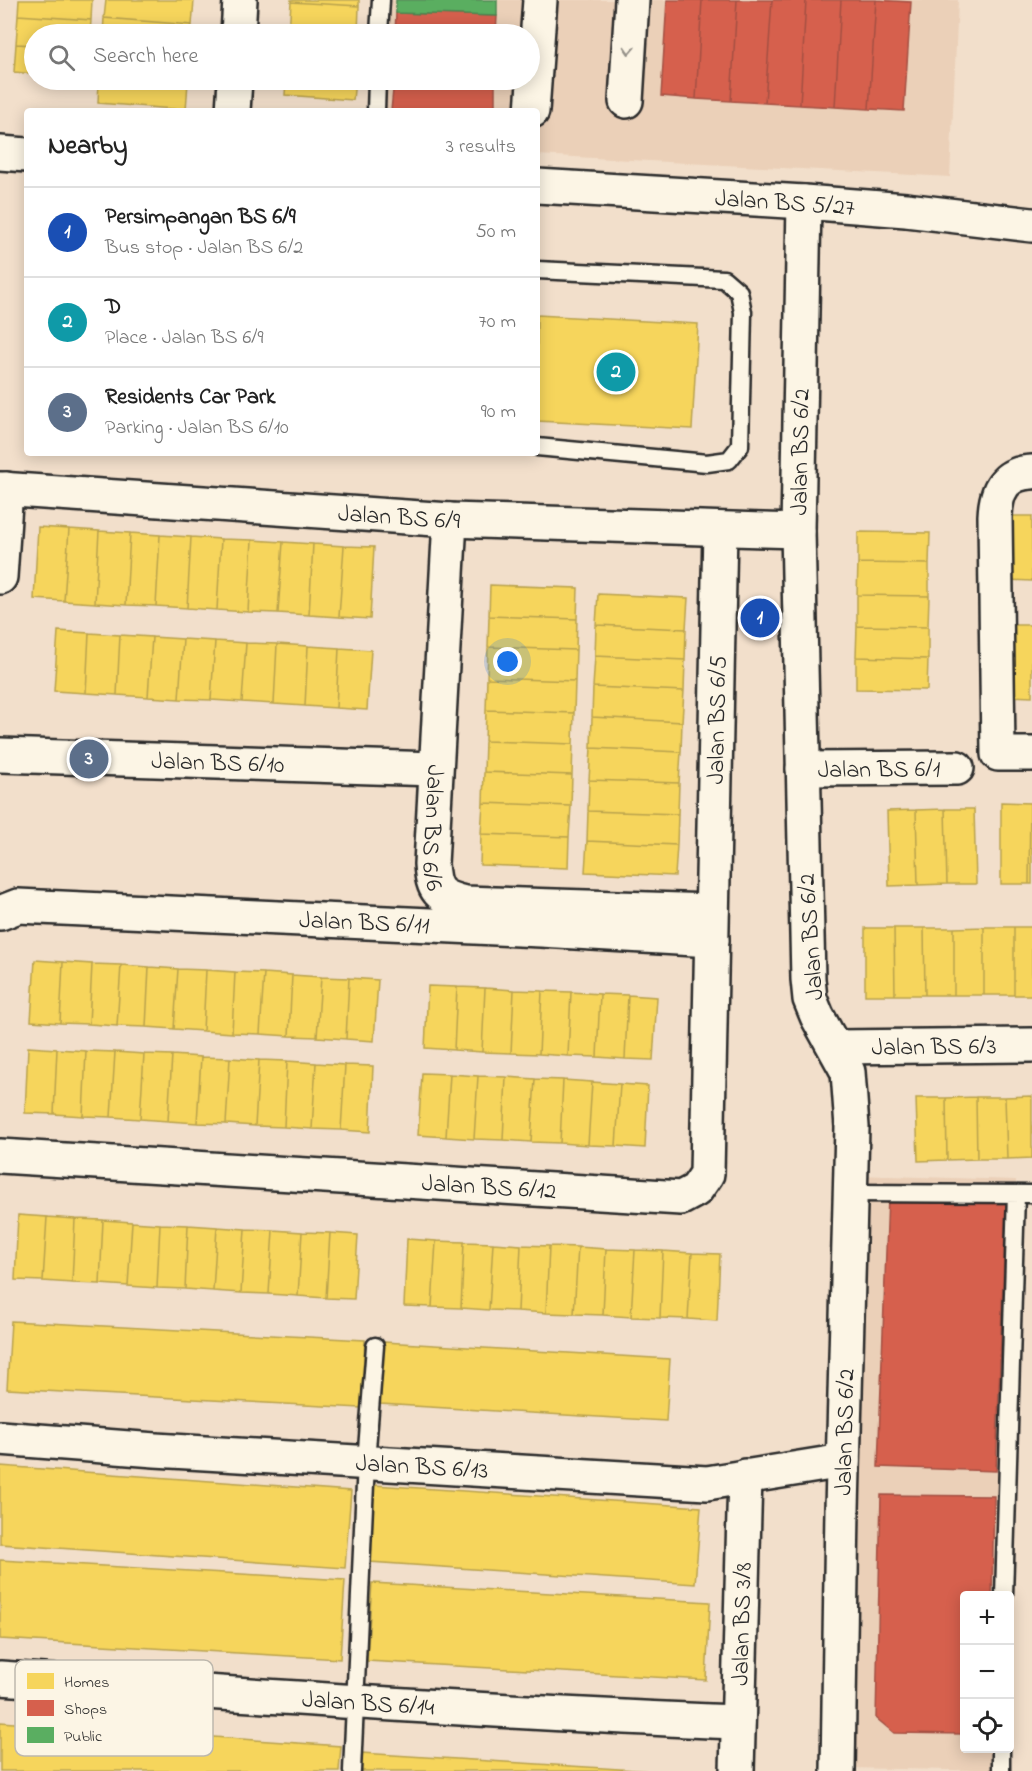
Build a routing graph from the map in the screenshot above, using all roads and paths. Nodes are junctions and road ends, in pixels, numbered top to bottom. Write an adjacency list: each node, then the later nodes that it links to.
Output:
1 (240, 0): 5 (street)
2 (381, 0): 6 (lane)
3 (540, 0): 7 (street)
4 (632, 0): 11 (street, one-way to 11)
5 (239, 24)
6 (380, 24)
7 (538, 24)
8 (234, 90): 12 (street)
9 (377, 90): 13 (lane)
10 (534, 90): 14 (street)
11 (626, 101)
12 (233, 108)
13 (376, 108)
14 (532, 108)
15 (0, 153): 16 (street)
16 (24, 155)
17 (540, 186): 18 (street, Jalan BS 5/27)
18 (804, 202): 19 (street, Jalan BS 5/27); 26 (street, Jalan BS 6/2)
19 (1032, 225)
20 (540, 270): 21 (lane)
21 (540, 447)
22 (1030, 472): 28 (street)
23 (3, 489): 24 (street, Jalan BS 6/9); 27 (street)
24 (450, 520): 25 (street, Jalan BS 6/9); 31 (street, Jalan BS 6/6)
25 (720, 529): 26 (street, Jalan BS 6/9); 34 (street, Jalan BS 6/5)
26 (798, 531): 32 (street, Jalan BS 6/2)
27 (0, 577)
28 (1032, 754)
29 (0, 755): 31 (street, Jalan BS 6/10)
30 (957, 768): 32 (street, Jalan BS 6/1)
31 (435, 769): 34 (street, Jalan BS 6/6)
32 (803, 769): 36 (street, Jalan BS 6/2)
33 (9, 910): 34 (street, Jalan BS 6/11)
34 (712, 925): 37 (street, Jalan BS 6/12)
35 (1032, 1045): 36 (street, Jalan BS 6/3)
36 (835, 1047): 38 (street, Jalan BS 6/2)
37 (0, 1156)
38 (851, 1193): 39 (lane); 42 (street, Jalan BS 6/2)
39 (1024, 1194): 45 (lane)
40 (375, 1346): 43 (lane)
41 (0, 1438): 43 (street, Jalan BS 6/13)
42 (843, 1461): 44 (street, Jalan BS 6/13); 54 (street, Jalan BS 6/2)
43 (366, 1462): 44 (street, Jalan BS 6/13); 49 (lane)
44 (745, 1476): 50 (street, Jalan BS 3/8)
45 (1004, 1591)
46 (0, 1678): 47 (street, Jalan BS 6/14)
47 (15, 1679)
48 (213, 1693): 49 (street, Jalan BS 6/14)
49 (355, 1701): 50 (street, Jalan BS 6/14); 52 (lane)
50 (738, 1722): 53 (street, Jalan BS 3/8)
51 (1001, 1753): 55 (lane)
52 (352, 1771)
53 (737, 1771)
54 (838, 1771)
55 (1001, 1771)

